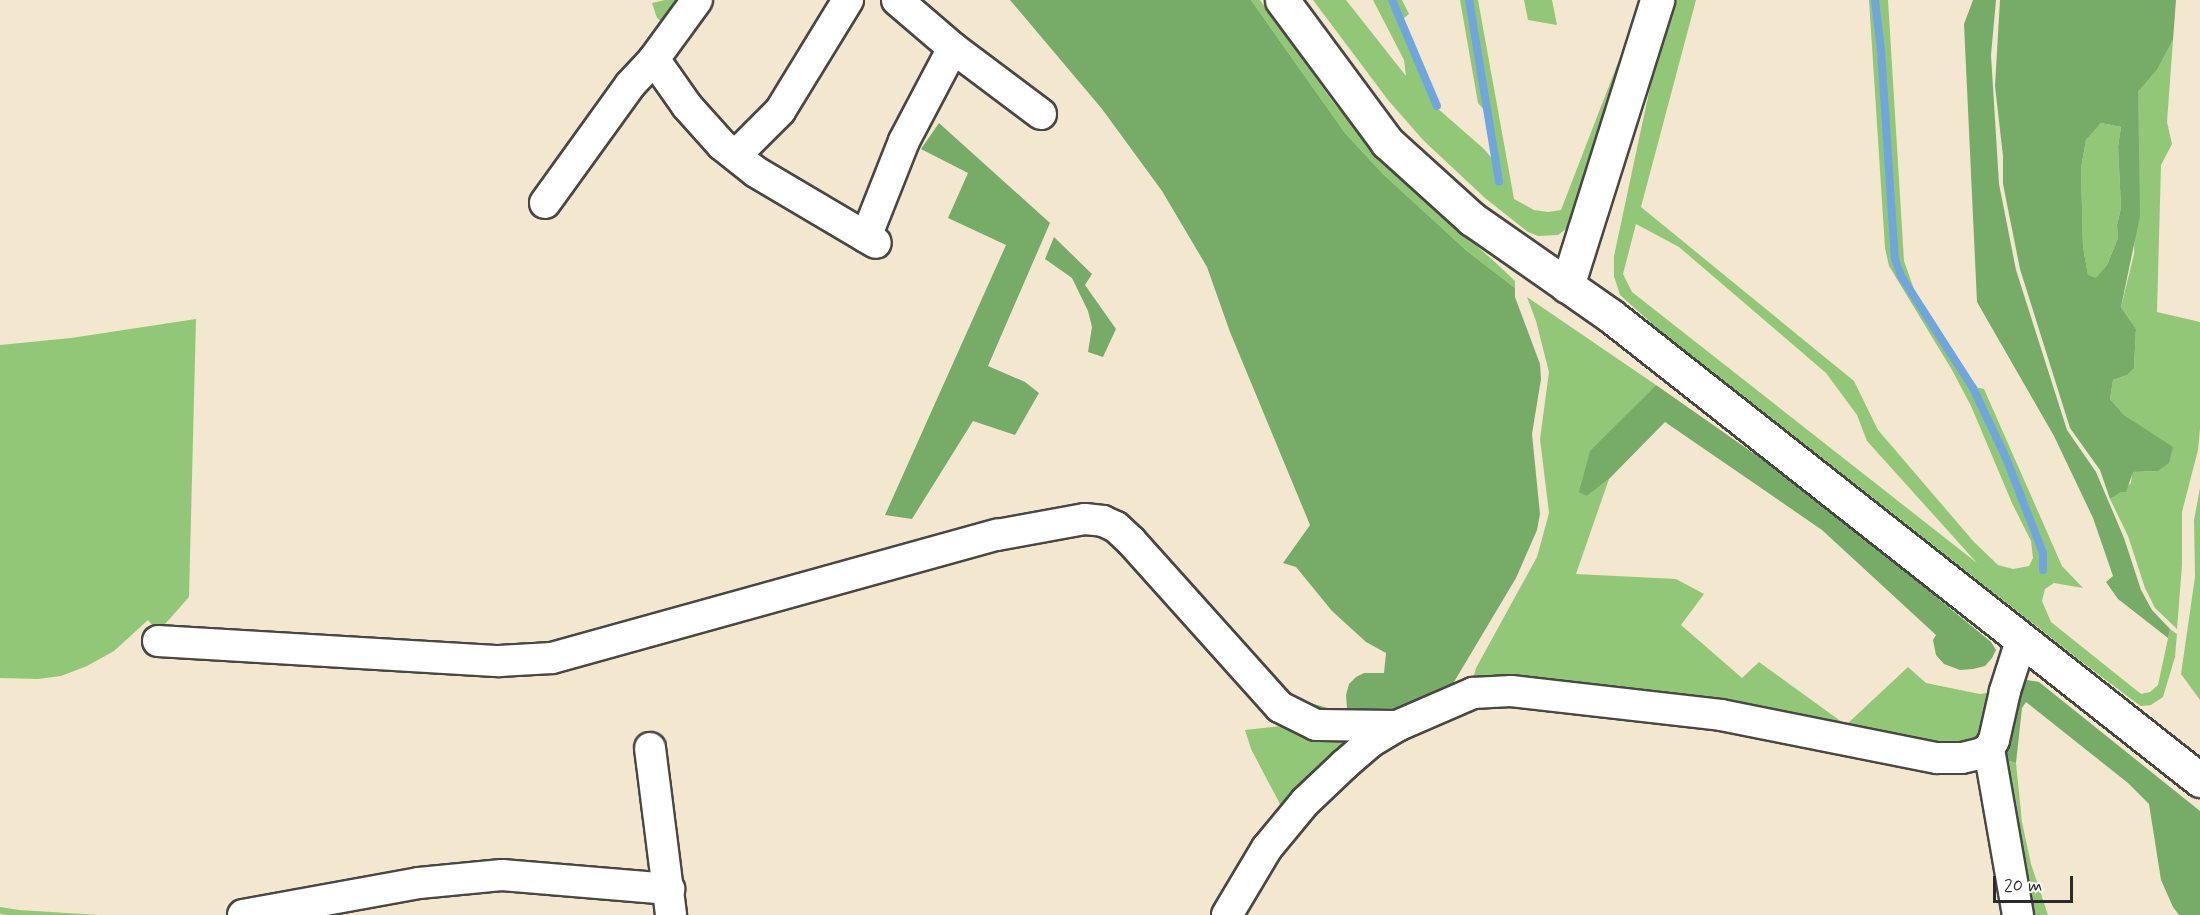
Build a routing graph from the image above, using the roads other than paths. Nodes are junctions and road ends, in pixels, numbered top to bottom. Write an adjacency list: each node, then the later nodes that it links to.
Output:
1 (697, 0): 7 (street)
2 (848, 0): 9 (street)
3 (897, 0): 6 (street)
4 (1282, 0): 11 (main road)
5 (1656, 0): 11 (main road)
6 (953, 48): 8 (street); 9 (street)
7 (654, 59): 9 (street); 10 (street)
8 (1041, 114)
9 (737, 154)
10 (545, 203)
11 (1566, 286): 13 (main road)
12 (158, 641): 14 (street)
13 (2021, 641): 16 (street); 17 (main road)
14 (1397, 726): 16 (street); 20 (street)
15 (650, 748): 18 (street)
16 (1989, 749): 21 (street)
17 (2200, 780)
18 (670, 902): 19 (street)
19 (243, 915)
20 (1227, 915)
21 (2018, 915)

